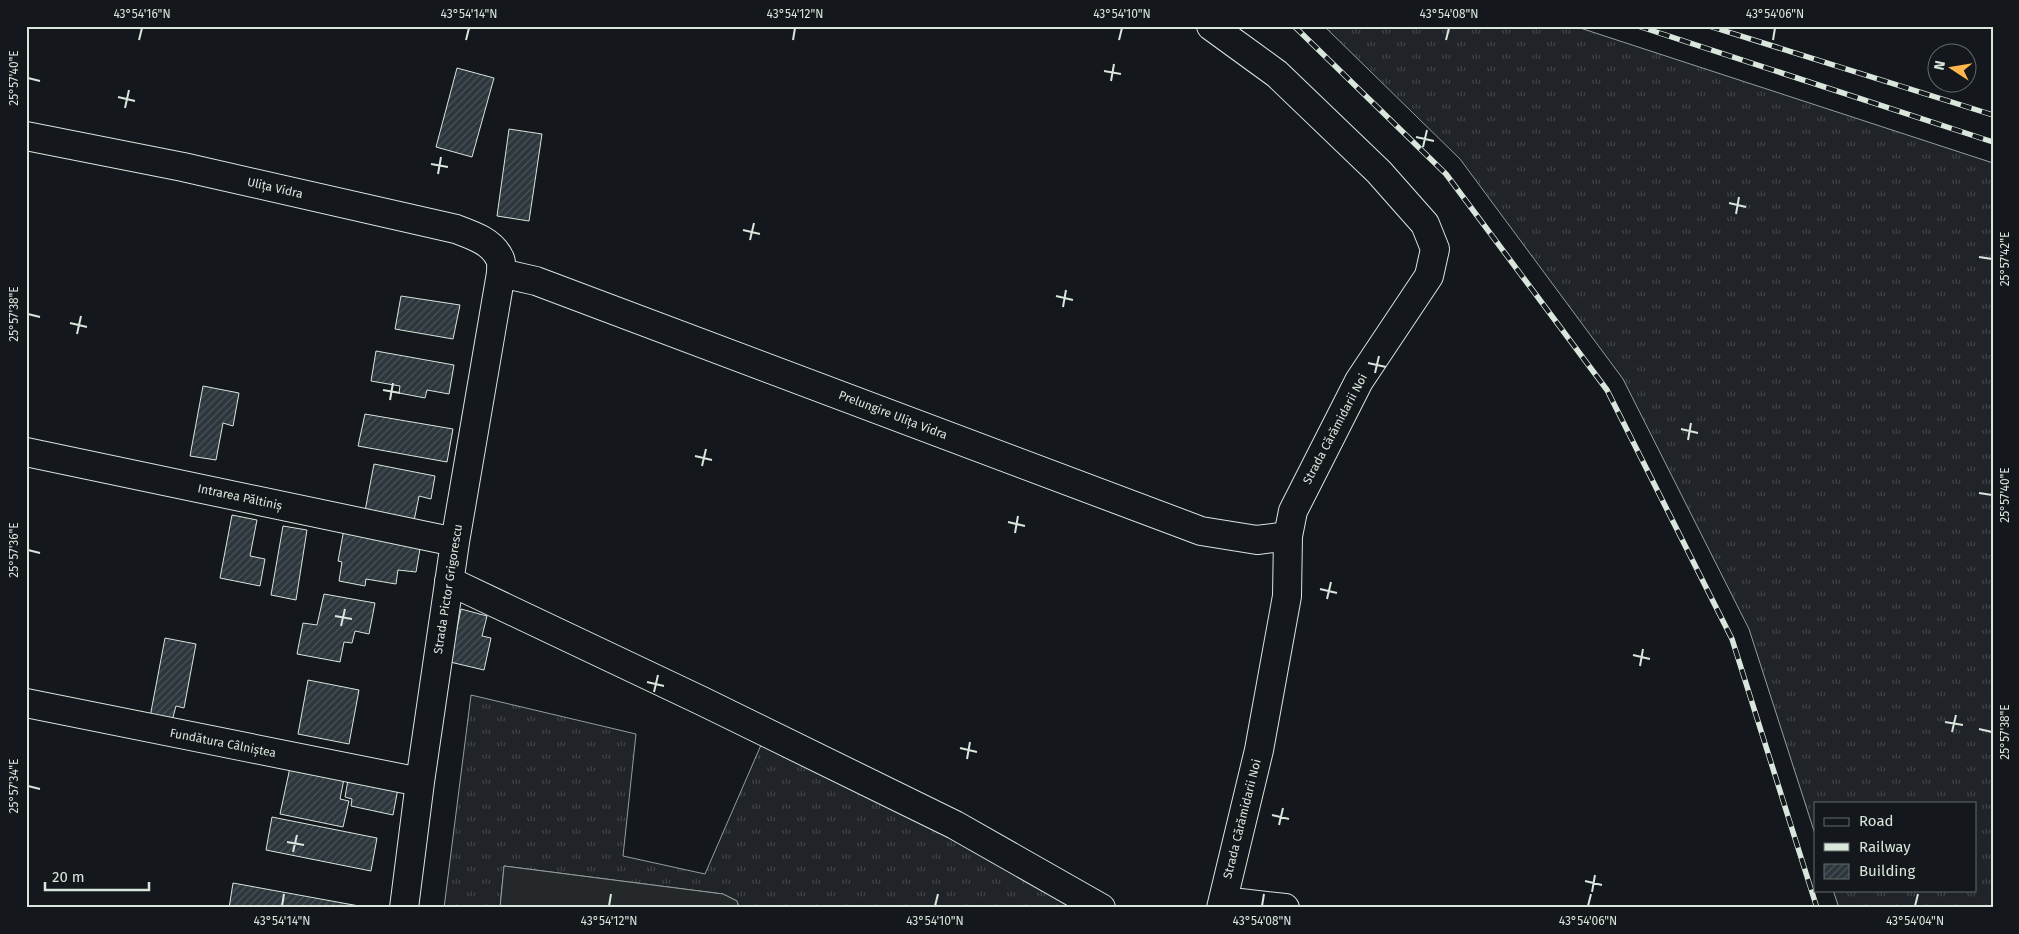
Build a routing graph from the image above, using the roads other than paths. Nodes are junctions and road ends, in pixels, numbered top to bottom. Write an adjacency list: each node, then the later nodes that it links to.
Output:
1 (1211, 26): 5 (street, Strada Cărămidarii Noi)
2 (26, 136): 3 (street, Ulița Vidra)
3 (501, 273): 5 (street, Prelungire Ulița Vidra); 6 (street, Strada Pictor Grigorescu)
4 (26, 452): 6 (street, Intrarea Păltiniș)
5 (1288, 536): 10 (street, Strada Cărămidarii Noi)
6 (454, 542): 7 (street, Strada Pictor Grigorescu)
7 (448, 581): 9 (street, Strada Pictor Grigorescu); 12 (street)
8 (26, 704): 9 (street, Fundătura Câlniștea)
9 (420, 782): 11 (street, Strada Pictor Grigorescu)
10 (1222, 904): 13 (street)
11 (404, 908)
12 (1101, 908)
13 (1285, 908)

